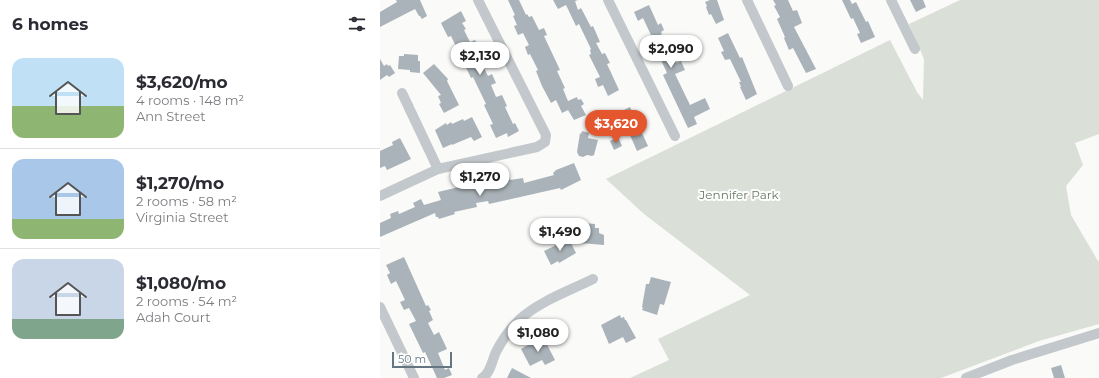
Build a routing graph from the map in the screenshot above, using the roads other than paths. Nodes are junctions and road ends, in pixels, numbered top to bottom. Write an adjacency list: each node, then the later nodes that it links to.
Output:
1 (478, 0): 9 (street)
2 (608, 0): 8 (street)
3 (748, 0): 6 (street)
4 (891, 0): 5 (street)
5 (915, 49)
6 (788, 86)
7 (402, 93): 9 (street)
8 (675, 136)
9 (438, 168): 10 (street)
10 (380, 196)
11 (593, 279): 16 (street)
12 (380, 307): 15 (street)
13 (1099, 333): 14 (street)
14 (980, 376): 17 (street)
15 (414, 378)
16 (482, 378)
17 (966, 378)

